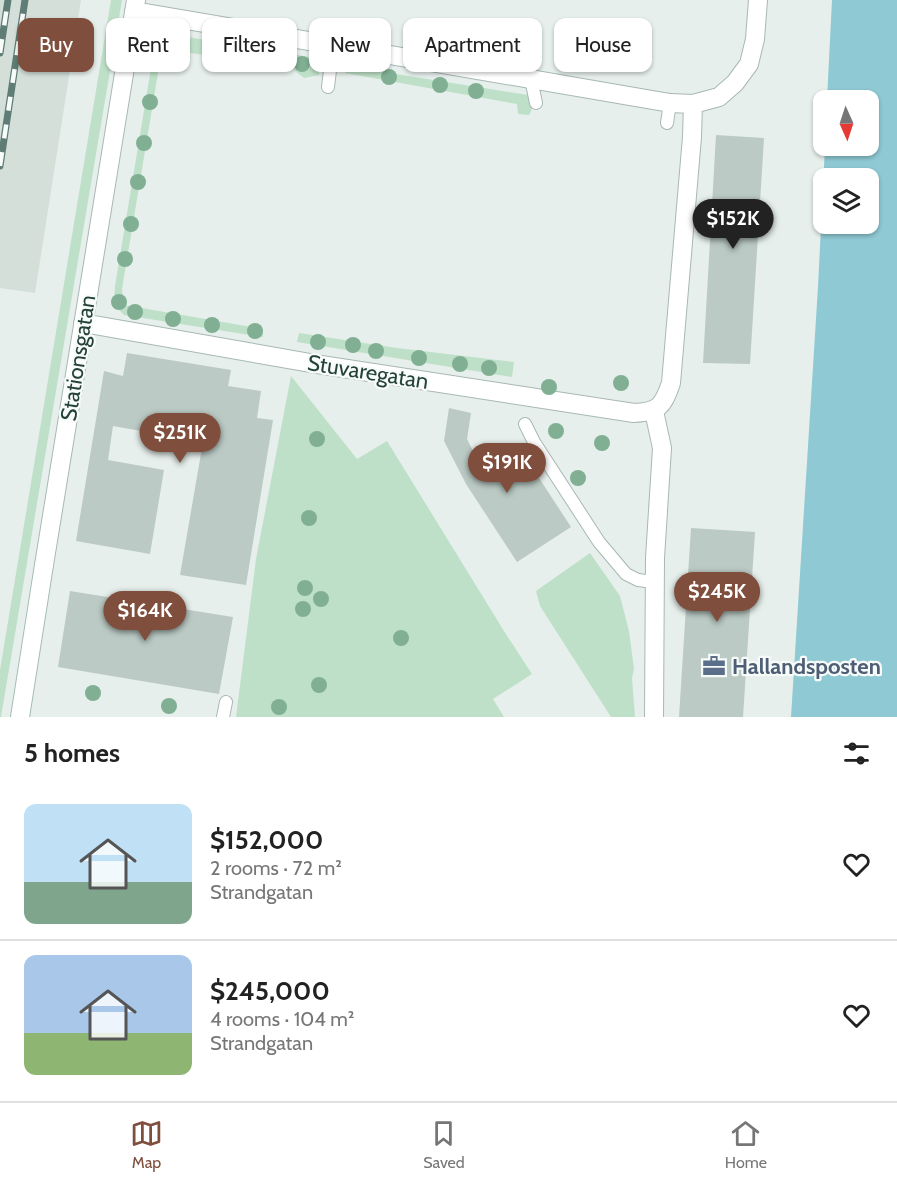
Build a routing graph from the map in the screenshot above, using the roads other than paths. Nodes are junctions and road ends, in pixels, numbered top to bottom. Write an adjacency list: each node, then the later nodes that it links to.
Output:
1 (758, 0): 10 (street)
2 (135, 5): 3 (street); 12 (street, Stationsgatan)
3 (309, 40)
4 (391, 55): 6 (street)
5 (330, 72): 7 (lane)
6 (531, 79): 8 (lane); 9 (street)
7 (328, 87)
8 (536, 103)
9 (670, 103): 10 (street); 11 (lane)
10 (693, 104): 13 (street)
11 (667, 123)
12 (84, 323): 13 (street, Stuvaregatan); 17 (street, Stationsgatan)
13 (654, 411): 15 (street)
14 (525, 424): 15 (lane)
15 (654, 582): 19 (street)
16 (226, 702): 18 (lane)
17 (20, 717)
18 (223, 717)
19 (654, 717)

